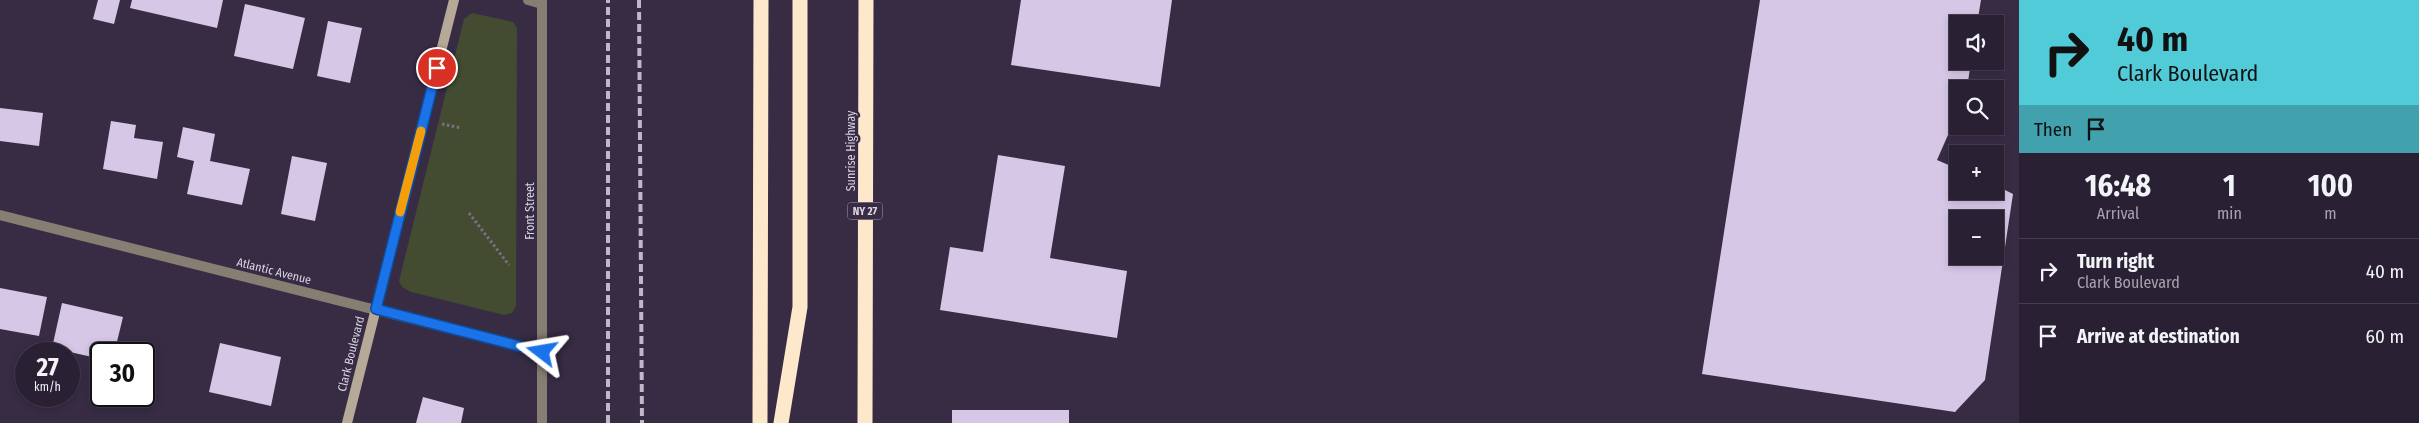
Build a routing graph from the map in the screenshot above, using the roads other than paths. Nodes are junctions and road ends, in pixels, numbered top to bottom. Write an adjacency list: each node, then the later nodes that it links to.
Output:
1 (454, 0): 8 (street, Clark Boulevard)
2 (528, 0): 6 (street)
3 (761, 0): 12 (highway)
4 (800, 0): 13 (highway)
5 (866, 0): 14 (highway, Sunrise Highway / NY 27)
6 (542, 2): 9 (street, Front Street)
7 (0, 215): 8 (street, Atlantic Avenue)
8 (376, 309): 9 (street, Atlantic Avenue); 10 (street, Clark Boulevard)
9 (542, 352): 11 (street, Front Street)
10 (347, 423)
11 (542, 423)
12 (760, 423)
13 (781, 423)
14 (865, 423)

